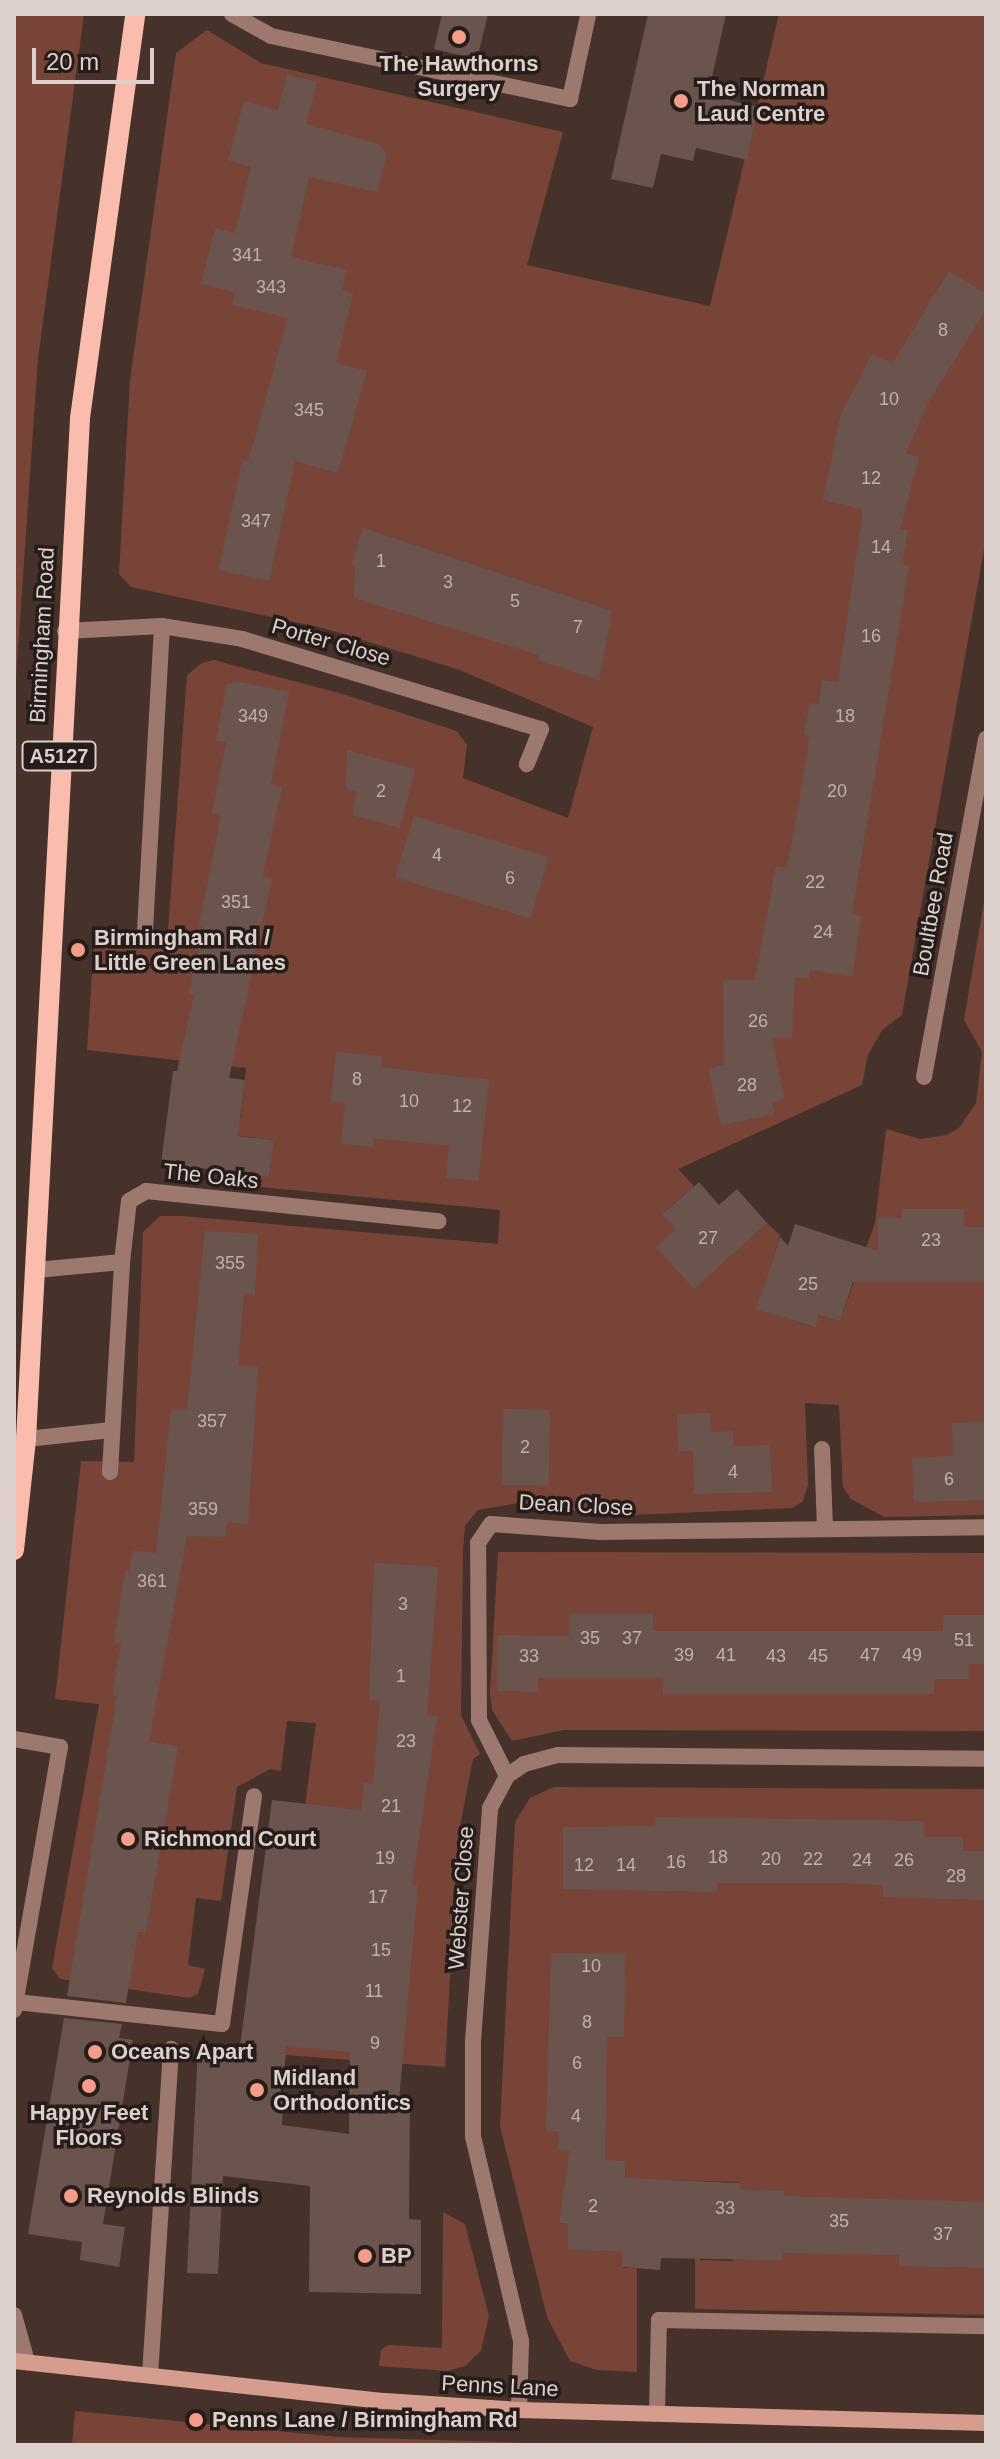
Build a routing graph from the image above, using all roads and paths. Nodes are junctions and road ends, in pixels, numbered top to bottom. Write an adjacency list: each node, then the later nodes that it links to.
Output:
1 (135, 14): 5 (main road, Birmingham Road / A5127)
2 (232, 14): 3 (street)
3 (588, 16)
4 (162, 626): 5 (street, Porter Close); 7 (street, Porter Close); 8 (street)
5 (65, 631): 12 (main road, Birmingham Road / A5127)
6 (986, 739): 9 (street, Boultbee Road)
7 (527, 764)
8 (145, 930)
9 (924, 1077)
10 (438, 1221): 11 (street, The Oaks)
11 (122, 1262): 12 (street); 13 (street)
12 (36, 1270): 14 (main road, Birmingham Road / A5127)
13 (112, 1430): 14 (street); 16 (street)
14 (26, 1439): 17 (main road, Birmingham Road / A5127)
15 (822, 1449): 18 (street)
16 (110, 1472)
17 (17, 1500): 20 (main road, Birmingham Road / A5127)
18 (825, 1526): 19 (street, Dean Close); 23 (street, Dean Close)
19 (986, 1527)
20 (14, 1550)
21 (14, 1739): 25 (street)
22 (986, 1759): 23 (street)
23 (507, 1776): 31 (street, Webster Close)
24 (254, 1796): 25 (street)
25 (15, 2006)
26 (171, 2049): 30 (street)
27 (14, 2315): 29 (street)
28 (986, 2326): 32 (street)
29 (21, 2362): 30 (main road, Penns Lane)
30 (150, 2375): 31 (main road, Penns Lane)
31 (519, 2410): 32 (main road, Penns Lane)
32 (657, 2413): 33 (main road, Penns Lane)
33 (986, 2423)

